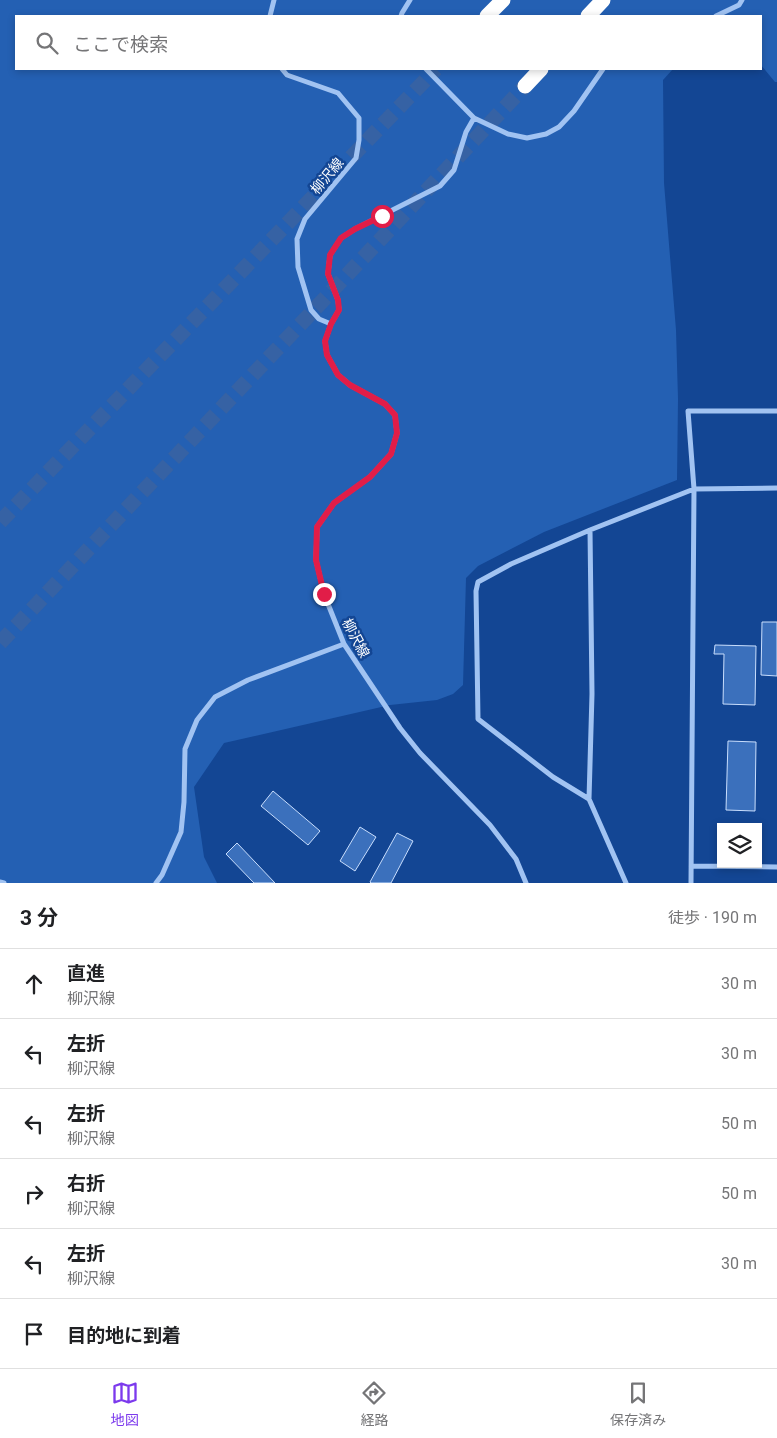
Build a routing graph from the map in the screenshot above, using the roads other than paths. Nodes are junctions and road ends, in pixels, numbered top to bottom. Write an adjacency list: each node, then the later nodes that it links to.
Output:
1 (274, 0): 6 (street)
2 (410, 0): 7 (street)
3 (503, 0): 8 (highway)
4 (603, 0): 9 (highway)
5 (742, 0): 10 (street)
6 (270, 15)
7 (402, 15)
8 (488, 15)
9 (589, 15)
10 (718, 15)
11 (283, 70): 17 (street, 柳沢線)
12 (427, 70): 16 (street)
13 (540, 70): 15 (highway)
14 (602, 70): 16 (street)
15 (525, 86)
16 (474, 118): 17 (street, 柳沢線)
17 (331, 324): 22 (street, 柳沢線)
18 (777, 411): 20 (street)
19 (777, 488): 20 (street)
20 (694, 489): 21 (street); 24 (street)
21 (590, 530): 23 (street); 23 (street)
22 (344, 644): 28 (street); 29 (street, 柳沢線)
23 (588, 799): 30 (street)
24 (690, 866): 25 (street); 31 (street)
25 (777, 867)
26 (0, 882): 27 (street)
27 (4, 883)
28 (156, 883)
29 (526, 883)
30 (626, 883)
31 (690, 883)

